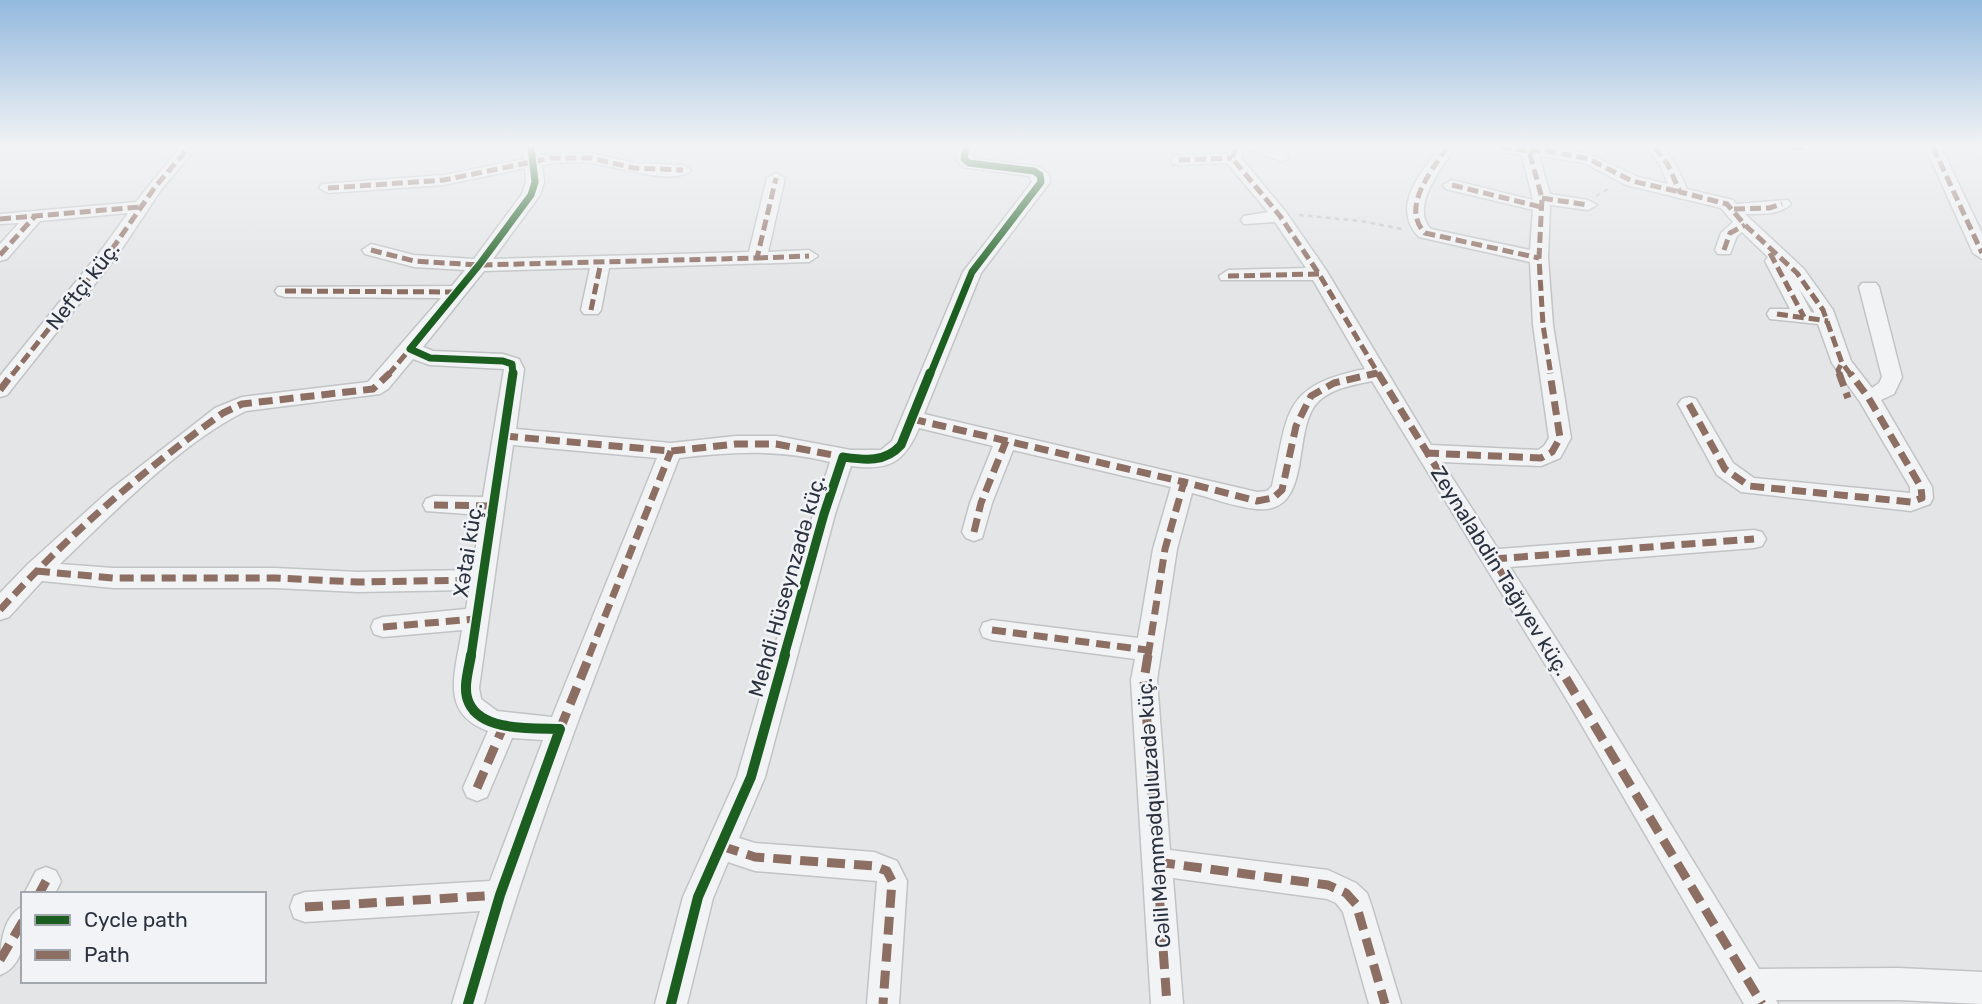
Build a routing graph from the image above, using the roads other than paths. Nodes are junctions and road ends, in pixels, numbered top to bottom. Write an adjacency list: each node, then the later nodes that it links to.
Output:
1 (151, 194): 14 (street, Neftçi küç.)
2 (531, 194): 29 (street)
3 (772, 194): 26 (street)
4 (1031, 194): 44 (street, Mehdi Hüseynzadə küç.)
5 (1265, 194): 16 (street, Zeynalabdin Tağıyev küç.)
6 (1419, 194): 27 (street)
7 (1496, 194): 11 (street)
8 (1540, 194): 11 (street)
9 (1688, 194): 17 (street)
10 (1955, 194): 23 (street)
11 (1542, 203): 13 (street); 27 (street)
12 (1782, 204): 17 (street)
13 (1588, 205)
14 (140, 207): 15 (street); 41 (street, Neftçi küç.)
15 (35, 216): 18 (street); 24 (street)
16 (1280, 216): 19 (street); 30 (street, Zeynalabdin Tağıyev küç.)
17 (1740, 217): 21 (street); 22 (street)
18 (0, 219)
19 (1250, 220)
20 (371, 250): 29 (street)
21 (1724, 250)
22 (1773, 251): 37 (street); 38 (street)
23 (1982, 253)
24 (0, 255)
25 (809, 256): 26 (street)
26 (757, 258): 28 (street)
27 (1539, 258): 48 (street)
28 (601, 262): 29 (street); 35 (street)
29 (479, 265): 34 (street)
30 (1319, 274): 31 (street); 40 (street, Zeynalabdin Tağıyev küç.)
31 (1228, 276)
32 (1870, 287): 42 (street)
33 (285, 291): 34 (street)
34 (455, 292): 39 (street)
35 (591, 310)
36 (1777, 314): 37 (street)
37 (1804, 317): 38 (street)
38 (1828, 321): 42 (street)
39 (410, 349): 45 (street, Xətai küç.); 56 (street)
40 (1378, 373): 48 (street, Zeynalabdin Tağıyev küç.); 50 (street)
41 (0, 390)
42 (1858, 398): 43 (street)
43 (1689, 404)
44 (912, 419): 46 (street); 49 (street, Mehdi Hüseynzadə küç.)
45 (504, 436): 47 (street); 52 (street, Xətai küç.)
46 (1006, 441): 50 (street); 53 (street)
47 (671, 451): 49 (street); 64 (street)
48 (1425, 453): 55 (street, Zeynalabdin Tağıyev küç.)
49 (843, 457): 66 (street, Mehdi Hüseynzadə küç.)
50 (1184, 482): 62 (street, Cəlil Məmmədquluzadə küç.)
51 (433, 505): 52 (street)
52 (492, 506): 57 (street, Xətai küç.)
53 (974, 532)
54 (1754, 539): 55 (street)
55 (1493, 559): 73 (street, Zeynalabdin Tağıyev küç.)
56 (36, 570): 57 (street); 58 (street)
57 (480, 580): 59 (street, Xətai küç.)
58 (0, 610)
59 (475, 619): 60 (street); 63 (street, Xətai küç.)
60 (383, 627)
61 (992, 630): 62 (street)
62 (1147, 650): 67 (street, Cəlil Məmmədquluzadə küç.)
63 (504, 725): 64 (street, Xətai küç.); 65 (street)
64 (560, 729): 68 (street)
65 (477, 788)
66 (721, 846): 75 (street, Mehdi Hüseynzadə küç.); 76 (street)
67 (1157, 862): 77 (street, Cəlil Məmmədquluzadə küç.); 78 (street)
68 (500, 895): 69 (street); 74 (street)
69 (304, 907)
70 (21, 924): 71 (street)
71 (1, 956)
72 (1982, 988): 73 (street)
73 (1757, 995)
74 (468, 1004)
75 (671, 1004)
76 (883, 1004)
77 (1167, 1004)
78 (1385, 1004)

